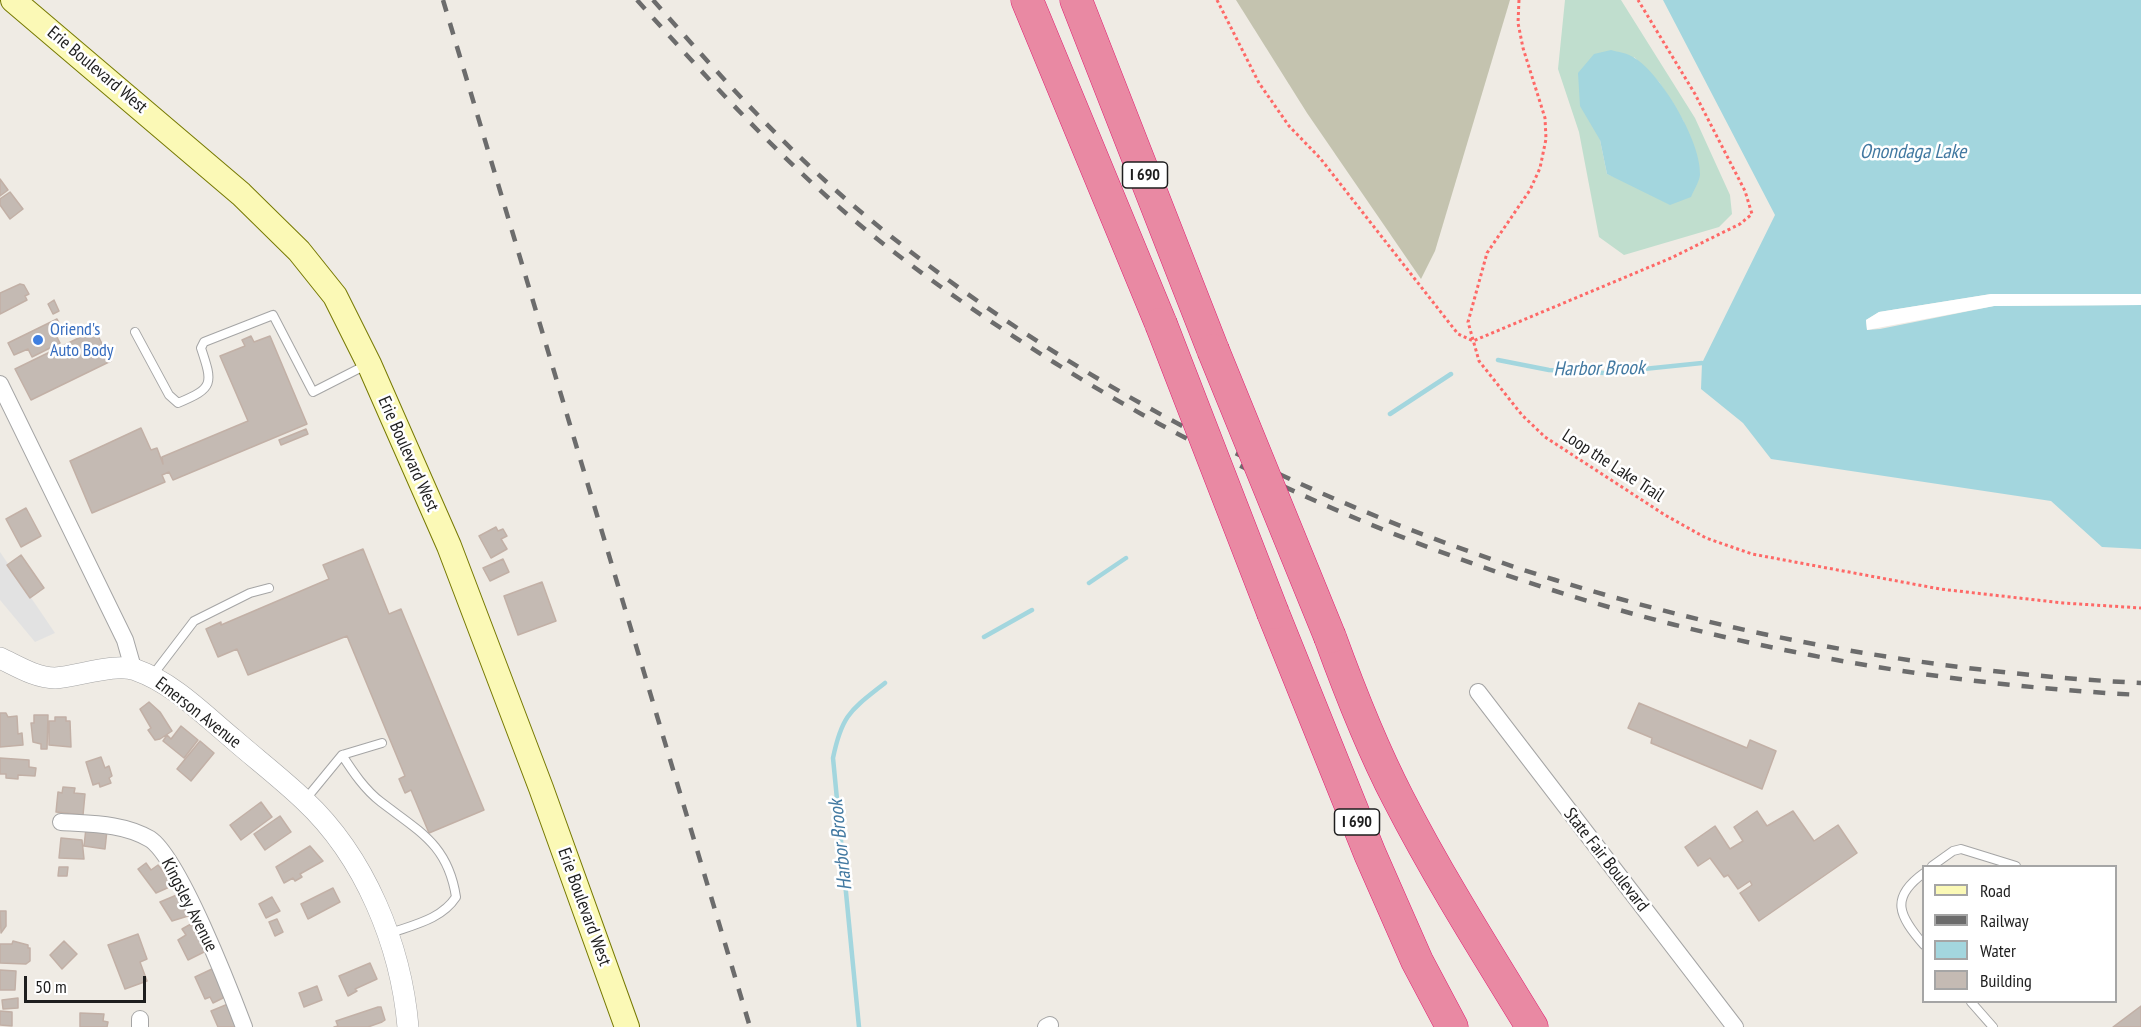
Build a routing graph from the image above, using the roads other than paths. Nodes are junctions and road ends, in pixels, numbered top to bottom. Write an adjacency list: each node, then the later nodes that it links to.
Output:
1 (13, 0): 5 (main road, Erie Boulevard West)
2 (1027, 0): 26 (highway, I 690, bridge)
3 (1076, 0): 18 (highway, I 690, bridge)
4 (135, 332): 5 (lane)
5 (369, 364): 25 (main road, Erie Boulevard West)
6 (0, 384): 9 (street)
7 (269, 588): 9 (lane)
8 (0, 658): 9 (street)
9 (143, 672): 13 (street, Emerson Avenue)
10 (1478, 693): 29 (street, State Fair Boulevard)
11 (382, 742): 12 (lane)
12 (342, 755): 13 (lane); 19 (lane)
13 (305, 801): 19 (street, Emerson Avenue)
14 (61, 822): 23 (street, Kingsley Avenue)
15 (1935, 865): 16 (lane)
16 (2010, 865)
17 (1922, 874): 20 (lane)
18 (1463, 915): 27 (highway, I 690); 28 (highway)
19 (387, 934): 24 (street, Emerson Avenue)
20 (1922, 944)
21 (1972, 1003): 22 (lane)
22 (1987, 1025)
23 (244, 1027)
24 (408, 1027)
25 (627, 1027)
26 (1452, 1027)
27 (1532, 1027)
28 (1550, 1027)
29 (1736, 1027)

